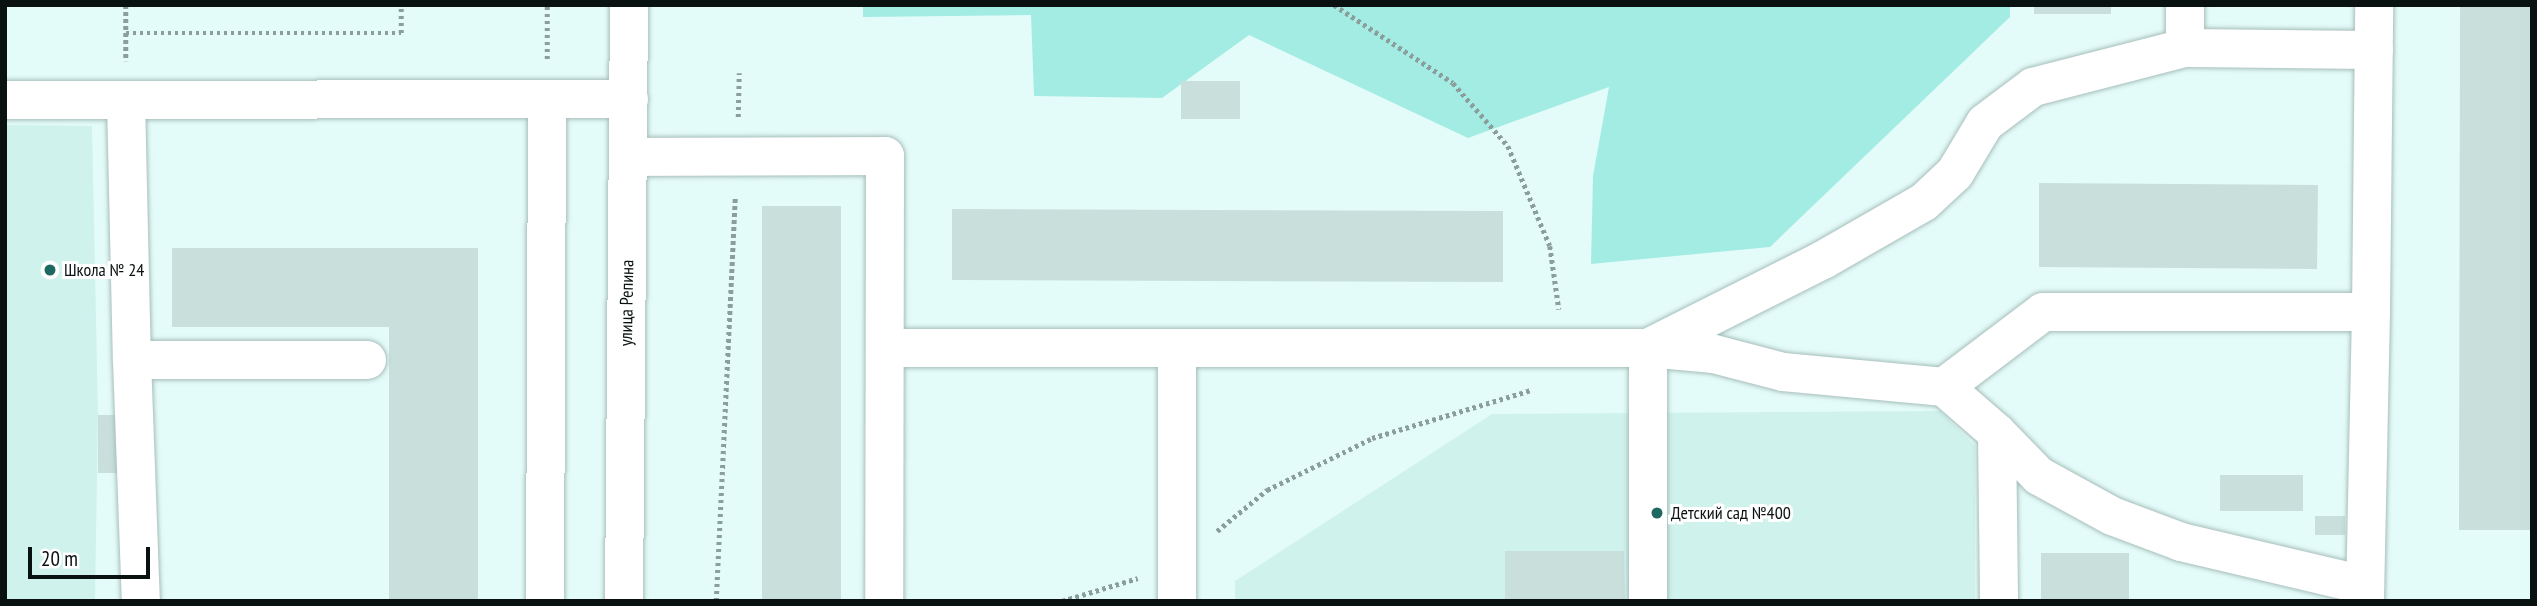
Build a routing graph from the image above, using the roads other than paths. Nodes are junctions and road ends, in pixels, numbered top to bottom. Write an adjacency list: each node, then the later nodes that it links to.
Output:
1 (629, 5): 7 (street, улица Репина)
2 (2185, 5): 4 (street)
3 (2374, 5): 5 (street)
4 (2185, 48): 5 (street); 14 (street)
5 (2374, 50): 11 (street)
6 (547, 99): 7 (street); 9 (street); 23 (street)
7 (629, 99): 10 (street, улица Репина)
8 (5, 100): 9 (street)
9 (126, 100): 15 (street)
10 (628, 157): 12 (street); 24 (street, улица Репина)
11 (2371, 312): 17 (street); 20 (street)
12 (885, 348): 13 (street); 25 (street)
13 (1177, 348): 14 (street); 26 (street)
14 (1648, 348): 17 (street); 21 (street)
15 (132, 360): 16 (street); 22 (street)
16 (367, 360)
17 (1944, 387): 18 (street)
18 (1997, 433): 19 (street); 27 (street)
19 (2316, 586): 20 (street)
20 (2365, 593)
21 (1648, 598)
22 (141, 601)
23 (545, 601)
24 (624, 601)
25 (884, 601)
26 (1177, 601)
27 (1998, 601)

